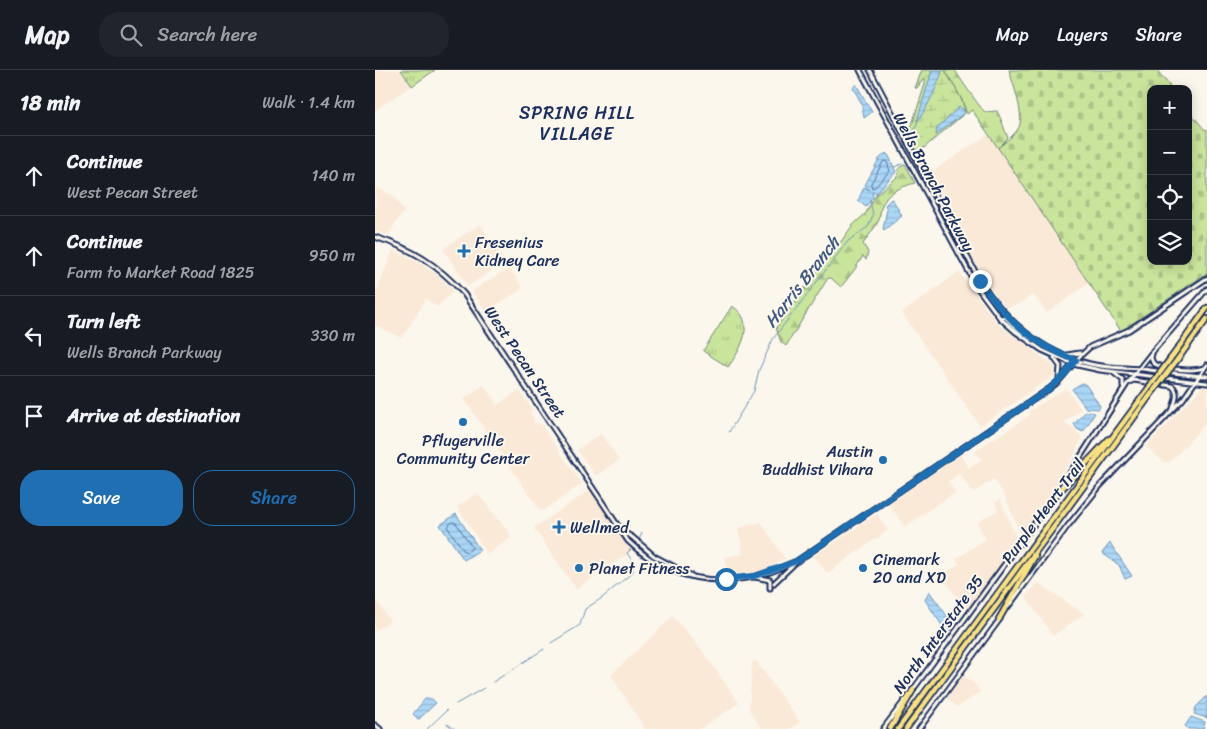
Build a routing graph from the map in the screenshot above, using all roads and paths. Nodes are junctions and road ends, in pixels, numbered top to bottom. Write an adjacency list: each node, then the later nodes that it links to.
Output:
1 (860, 70): 5 (main road, Wells Branch Parkway)
2 (870, 70): 8 (main road, Wells Branch Parkway)
3 (375, 237): 34 (main road, West Pecan Street)
4 (1207, 278): 12 (main road)
5 (977, 287): 8 (main road); 9 (main road, Wells Branch Parkway)
6 (1207, 289): 13 (main road, North Interstate 35)
7 (1207, 308): 30 (highway, Purple Heart Trail, bridge)
8 (1005, 314): 11 (main road, Wells Branch Parkway)
9 (1000, 318): 11 (main road); 14 (main road, Wells Branch Parkway)
10 (1207, 319): 32 (highway, Purple Heart Trail, bridge)
11 (1034, 339): 15 (main road, Wells Branch Parkway)
12 (1085, 351): 15 (main road); 16 (main road)
13 (1153, 351): 18 (main road); 19 (main road, North Interstate 35)
14 (1052, 355): 17 (main road, Wells Branch Parkway); 24 (main road)
15 (1063, 355): 16 (main road, Wells Branch Parkway)
16 (1076, 360): 17 (main road); 19 (main road, Wells Branch Parkway)
17 (1073, 364): 20 (main road, Wells Branch Parkway); 24 (main road)
18 (1206, 366): 22 (main road)
19 (1138, 369): 21 (main road, North Interstate 35); 22 (main road, Wells Branch Parkway)
20 (1111, 372): 21 (main road, Wells Branch Parkway); 28 (main road)
21 (1134, 374): 25 (main road, Wells Branch Parkway); 27 (main road, North Interstate 35)
22 (1198, 376): 23 (main road, Wells Branch Parkway); 25 (main road)
23 (1207, 376)
24 (1058, 382): 33 (main road)
25 (1195, 382): 26 (main road, Wells Branch Parkway); 29 (main road)
26 (1207, 383)
27 (1127, 384): 28 (main road, North Interstate 35); 29 (main road)
28 (1123, 389): 31 (main road, North Interstate 35)
29 (1173, 409): 37 (main road)
30 (1119, 430): 31 (highway); 43 (highway, Purple Heart Trail)
31 (1056, 495): 38 (main road, North Interstate 35)
32 (1040, 546): 37 (highway); 44 (highway, Purple Heart Trail)
33 (797, 561): 34 (main road, West Pecan Street); 35 (main road)
34 (755, 576): 36 (main road)
35 (774, 583)
36 (770, 588)
37 (999, 619): 45 (main road)
38 (913, 690): 41 (main road, North Interstate 35); 42 (highway)
39 (375, 725): 40 (main road)
40 (380, 729)
41 (883, 729)
42 (890, 729)
43 (898, 729)
44 (906, 729)
45 (919, 729)

